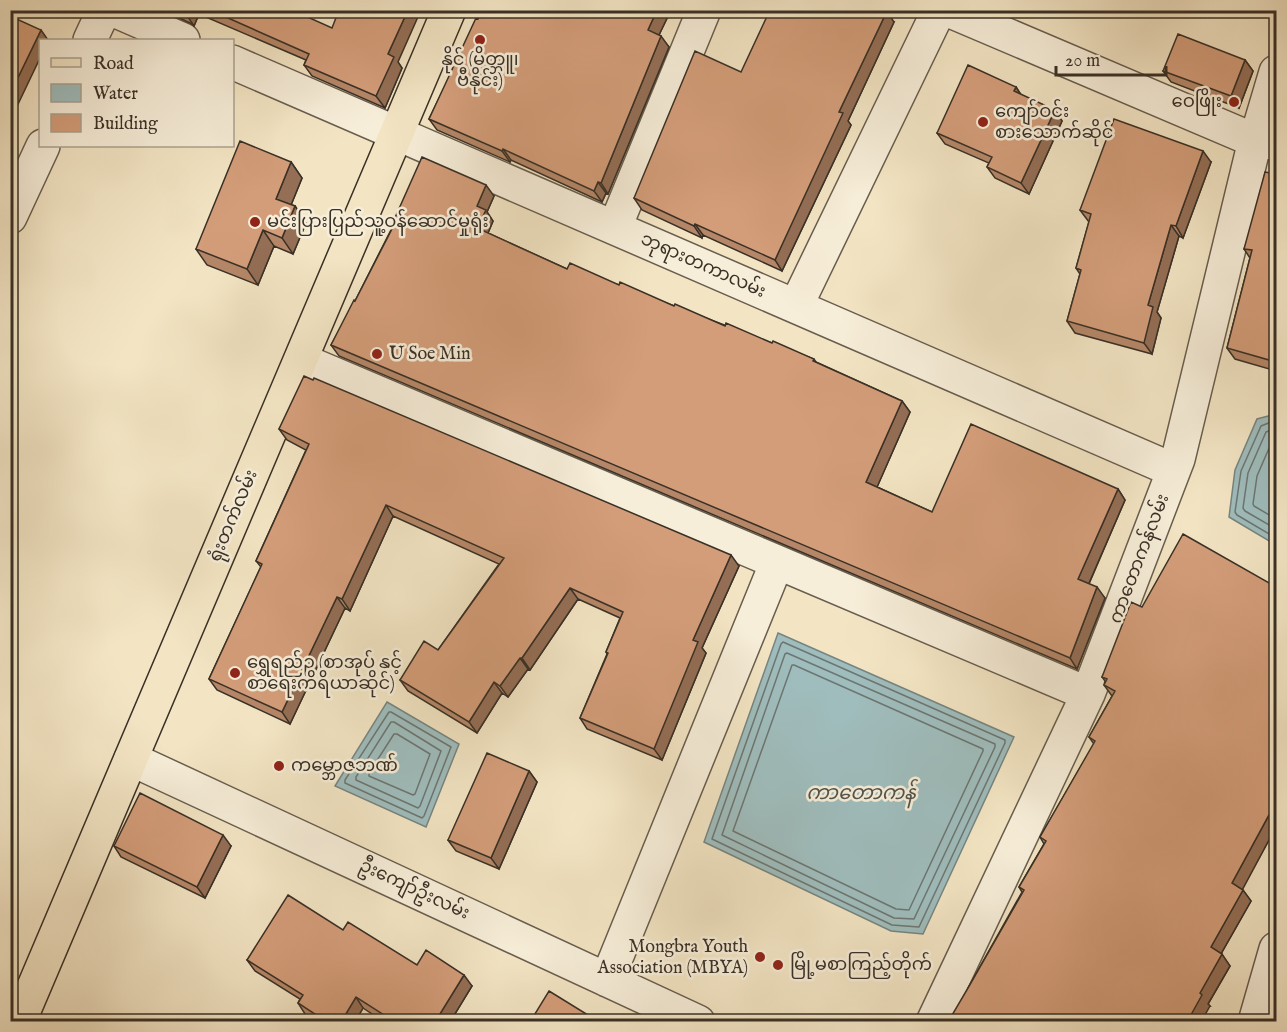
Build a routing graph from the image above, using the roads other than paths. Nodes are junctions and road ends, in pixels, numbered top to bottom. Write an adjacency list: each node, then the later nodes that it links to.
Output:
1 (104, 10): 7 (street)
2 (114, 10): 8 (street)
3 (449, 10): 11 (main road, ရုံးတက်လမ်း)
4 (704, 10): 15 (street)
5 (939, 10): 16 (street)
6 (948, 10): 12 (street)
7 (90, 39)
8 (181, 39)
9 (234, 63): 11 (street, ဘုရားတကာလမ်း)
10 (1276, 72): 12 (street, ကာတောကန်လမ်း)
11 (397, 133): 15 (street, ဘုရားတကာလမ်း); 17 (main road, ရုံးတက်လမ်း)
12 (1266, 142): 18 (street, ကာတောကန်လမ်း)
13 (43, 147): 14 (street)
14 (10, 217)
15 (615, 227): 16 (street, ဘုရားတကာလမ်း)
16 (796, 306): 18 (street, ဘုရားတကာလမ်း)
17 (301, 360): 19 (street); 21 (main road, ရုံးတက်လမ်း)
18 (1173, 470): 20 (street, ကာတောကန်လမ်း)
19 (777, 562): 20 (street); 23 (street)
20 (1088, 694): 26 (street, ကာတောကန်လမ်း)
21 (131, 759): 23 (street, ဦးကျော်ဦးလမ်း); 24 (main road, ရုံးတက်လမ်း)
22 (1276, 949): 27 (street)
23 (607, 980): 25 (street, ဦးကျော်ဦးလမ်း)
24 (20, 1001)
25 (698, 1022)
26 (933, 1022)
27 (1255, 1022)

